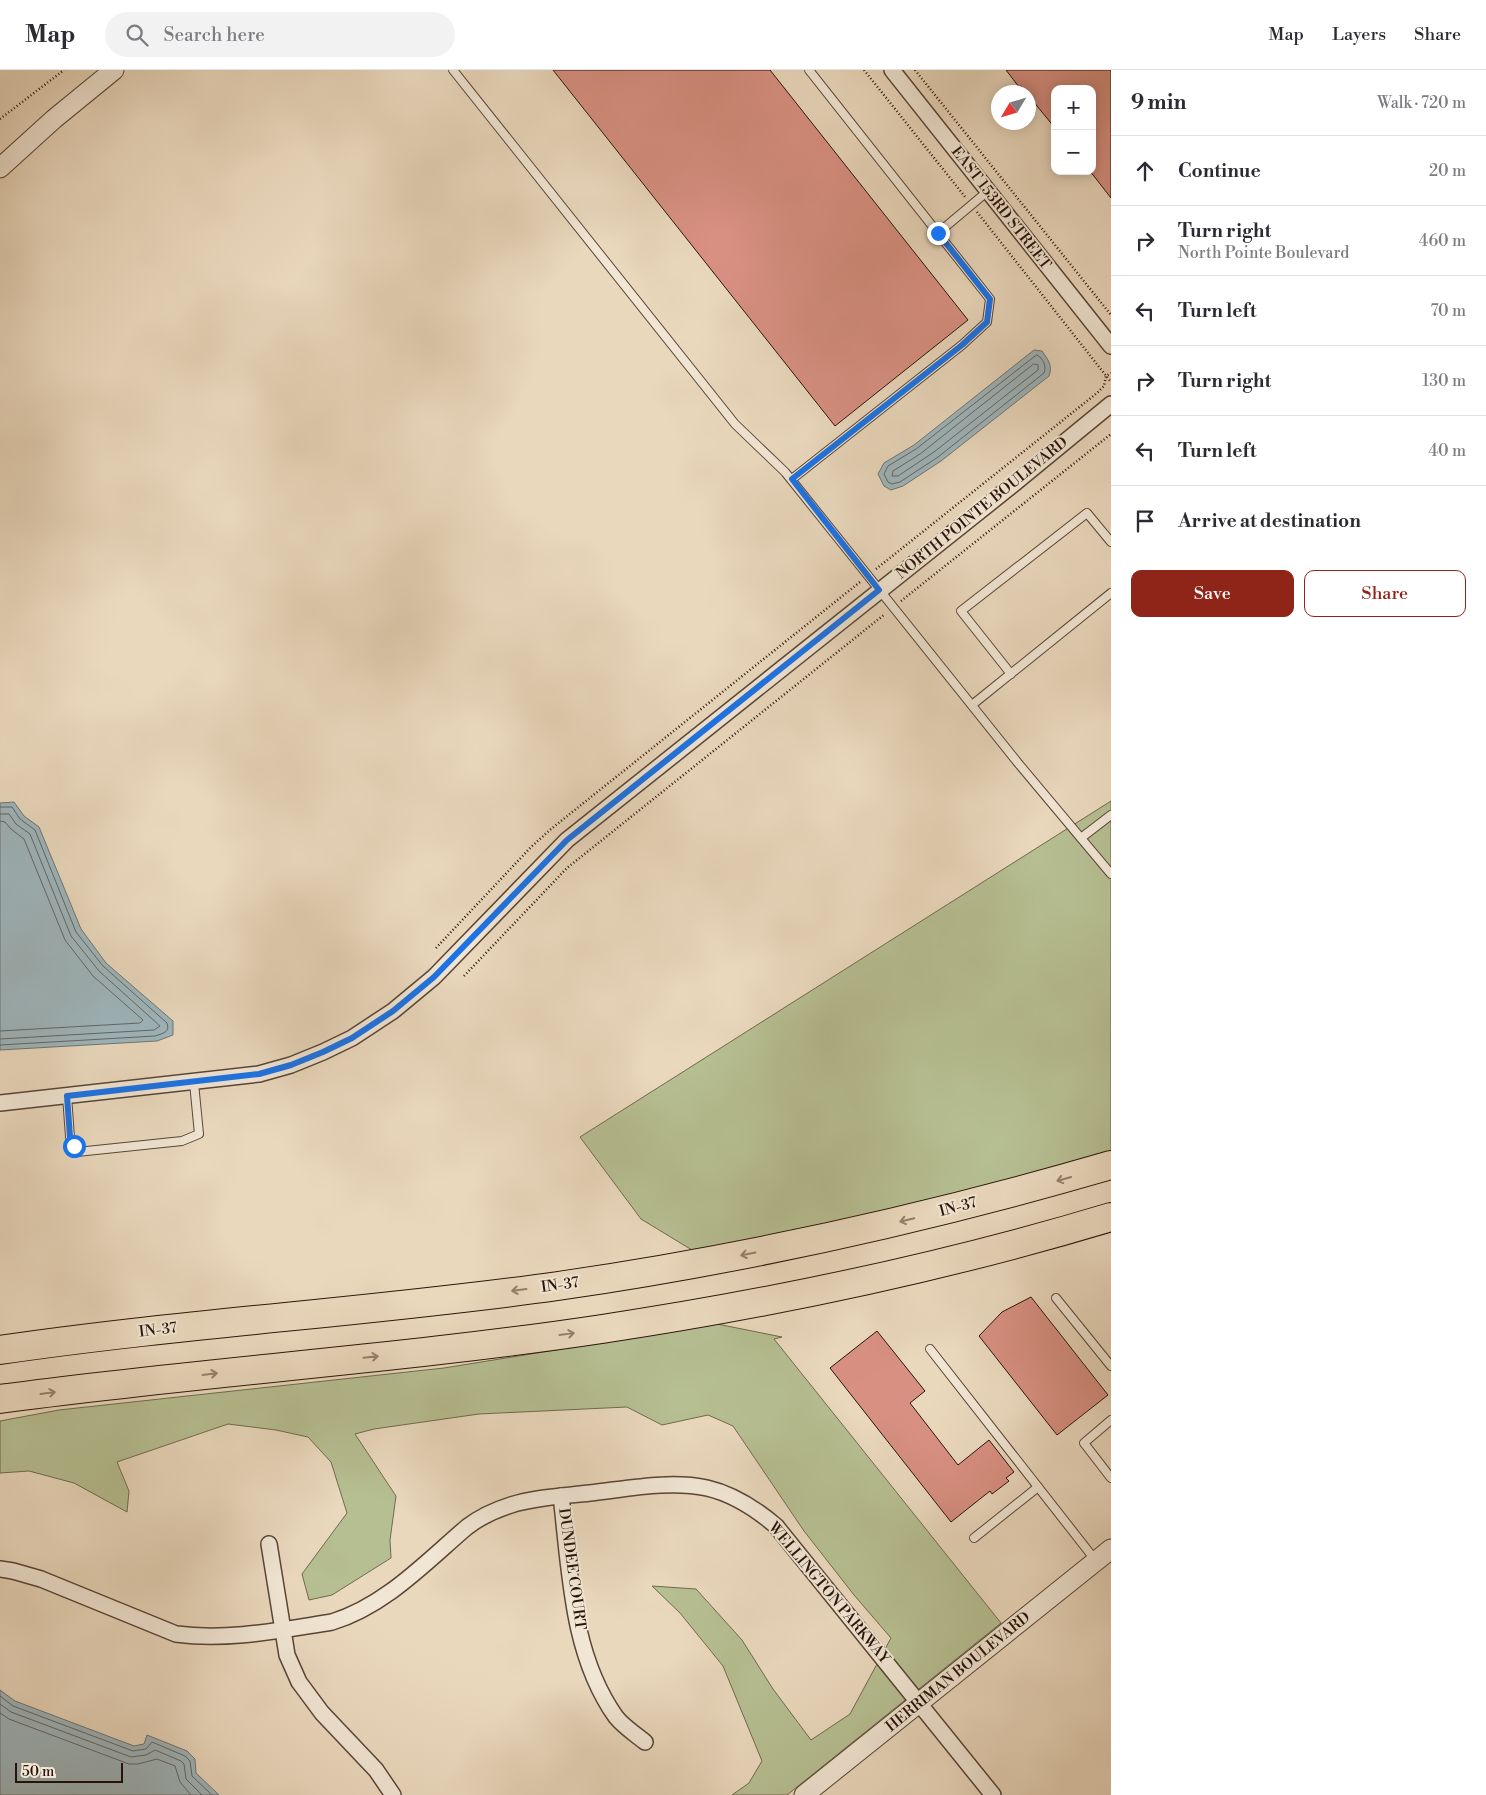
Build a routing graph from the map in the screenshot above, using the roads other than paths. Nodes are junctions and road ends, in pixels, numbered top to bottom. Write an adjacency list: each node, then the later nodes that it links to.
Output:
1 (114, 70): 5 (street)
2 (453, 70): 10 (lane)
3 (809, 70): 7 (lane)
4 (892, 70): 6 (street, EAST 153RD STREET)
5 (0, 168)
6 (988, 191): 7 (lane); 8 (street, EAST 153RD STREET)
7 (938, 233): 10 (lane)
8 (1111, 346)
9 (1111, 404): 12 (street, NORTH POINTE BOULEVARD)
10 (792, 479): 12 (lane)
11 (1111, 542): 14 (lane)
12 (879, 590): 15 (lane); 19 (street, NORTH POINTE BOULEVARD)
13 (1111, 593): 14 (lane)
14 (1011, 674): 15 (lane)
15 (972, 705): 17 (lane)
16 (1111, 815): 17 (lane)
17 (1082, 838): 18 (lane)
18 (1111, 874)
19 (194, 1082): 20 (street, NORTH POINTE BOULEVARD); 20 (lane)
20 (67, 1096): 21 (street, NORTH POINTE BOULEVARD)
21 (0, 1103)
22 (1111, 1165): 25 (highway, IN-37, one-way to 25)
23 (1111, 1217): 28 (highway, one-way to 23)
24 (1056, 1298): 27 (lane)
25 (0, 1350)
26 (930, 1350): 31 (lane)
27 (1111, 1366)
28 (0, 1399)
29 (1111, 1420): 30 (lane)
30 (1111, 1478)
31 (1038, 1487): 33 (lane); 36 (lane)
32 (561, 1496): 38 (street, WELLINGTON PARKWAY); 39 (street, WELLINGTON PARKWAY); 40 (street, DUNDEE COURT)
33 (974, 1538)
34 (269, 1544): 38 (street)
35 (1111, 1549): 36 (street, HERRIMAN BOULEVARD)
36 (1096, 1561): 39 (street, HERRIMAN BOULEVARD)
37 (0, 1569): 38 (street, WELLINGTON PARKWAY)
38 (283, 1630): 41 (street)
39 (919, 1704): 42 (street, HERRIMAN BOULEVARD); 43 (street, WELLINGTON PARKWAY)
40 (645, 1742)
41 (393, 1795)
42 (804, 1795)
43 (993, 1795)

